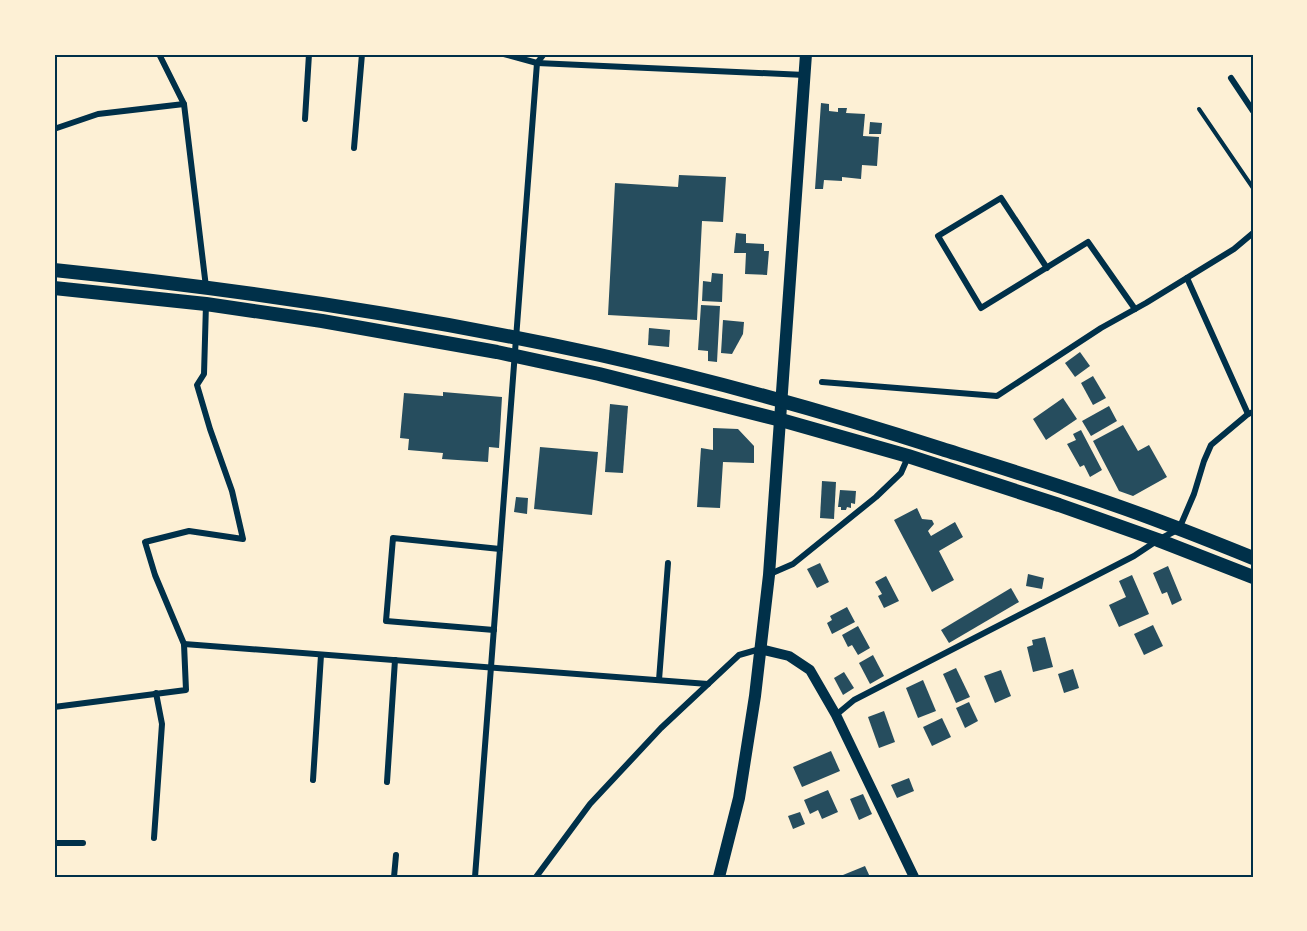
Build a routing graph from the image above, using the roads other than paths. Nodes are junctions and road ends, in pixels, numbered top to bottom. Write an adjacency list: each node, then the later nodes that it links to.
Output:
1 (159, 54): 10 (street)
2 (309, 54): 13 (street)
3 (362, 54): 15 (street)
4 (504, 54): 7 (street)
5 (544, 54): 7 (street)
6 (806, 54): 8 (main road)
7 (537, 63): 8 (street); 25 (street)
8 (805, 75): 28 (main road)
9 (1231, 78): 12 (street)
10 (184, 104): 14 (street); 21 (street)
11 (1199, 109): 16 (lane)
12 (1253, 111)
13 (305, 119)
14 (54, 129)
15 (354, 148)
16 (1253, 188)
17 (1253, 233): 20 (street)
18 (1047, 268): 18 (street); 24 (street)
19 (54, 270): 21 (highway)
20 (1187, 278): 24 (street); 29 (street)
21 (206, 287): 25 (highway)
22 (54, 288): 23 (highway)
23 (206, 304): 26 (highway); 40 (street)
24 (1135, 309): 27 (street)
25 (516, 338): 26 (street); 28 (highway)
26 (515, 356): 30 (highway); 34 (street)
27 (822, 382)
28 (782, 400): 30 (main road); 32 (highway)
29 (1251, 413): 32 (street)
30 (781, 420): 31 (highway); 37 (main road)
31 (908, 456): 33 (highway); 37 (street)
32 (1179, 529): 33 (street); 35 (highway)
33 (1158, 540): 38 (highway); 49 (street)
34 (500, 549): 39 (street); 39 (street)
35 (1253, 558)
36 (668, 563): 45 (street)
37 (769, 575): 41 (main road)
38 (1253, 577)
39 (494, 630): 44 (street)
40 (184, 644): 42 (street); 47 (street)
41 (760, 649): 46 (street); 49 (street); 59 (main road)
42 (321, 655): 43 (street); 50 (street)
43 (395, 660): 44 (street); 51 (street)
44 (492, 667): 45 (street); 57 (street)
45 (659, 680): 46 (street)
46 (708, 684): 58 (street)
47 (156, 693): 48 (street); 52 (street)
48 (54, 706)
49 (836, 715): 60 (street)
50 (313, 780)
51 (387, 782)
52 (154, 838)
53 (54, 843): 54 (street)
54 (83, 843)
55 (396, 855): 56 (street)
56 (394, 877)
57 (475, 877)
58 (536, 877)
59 (719, 877)
60 (914, 877)

